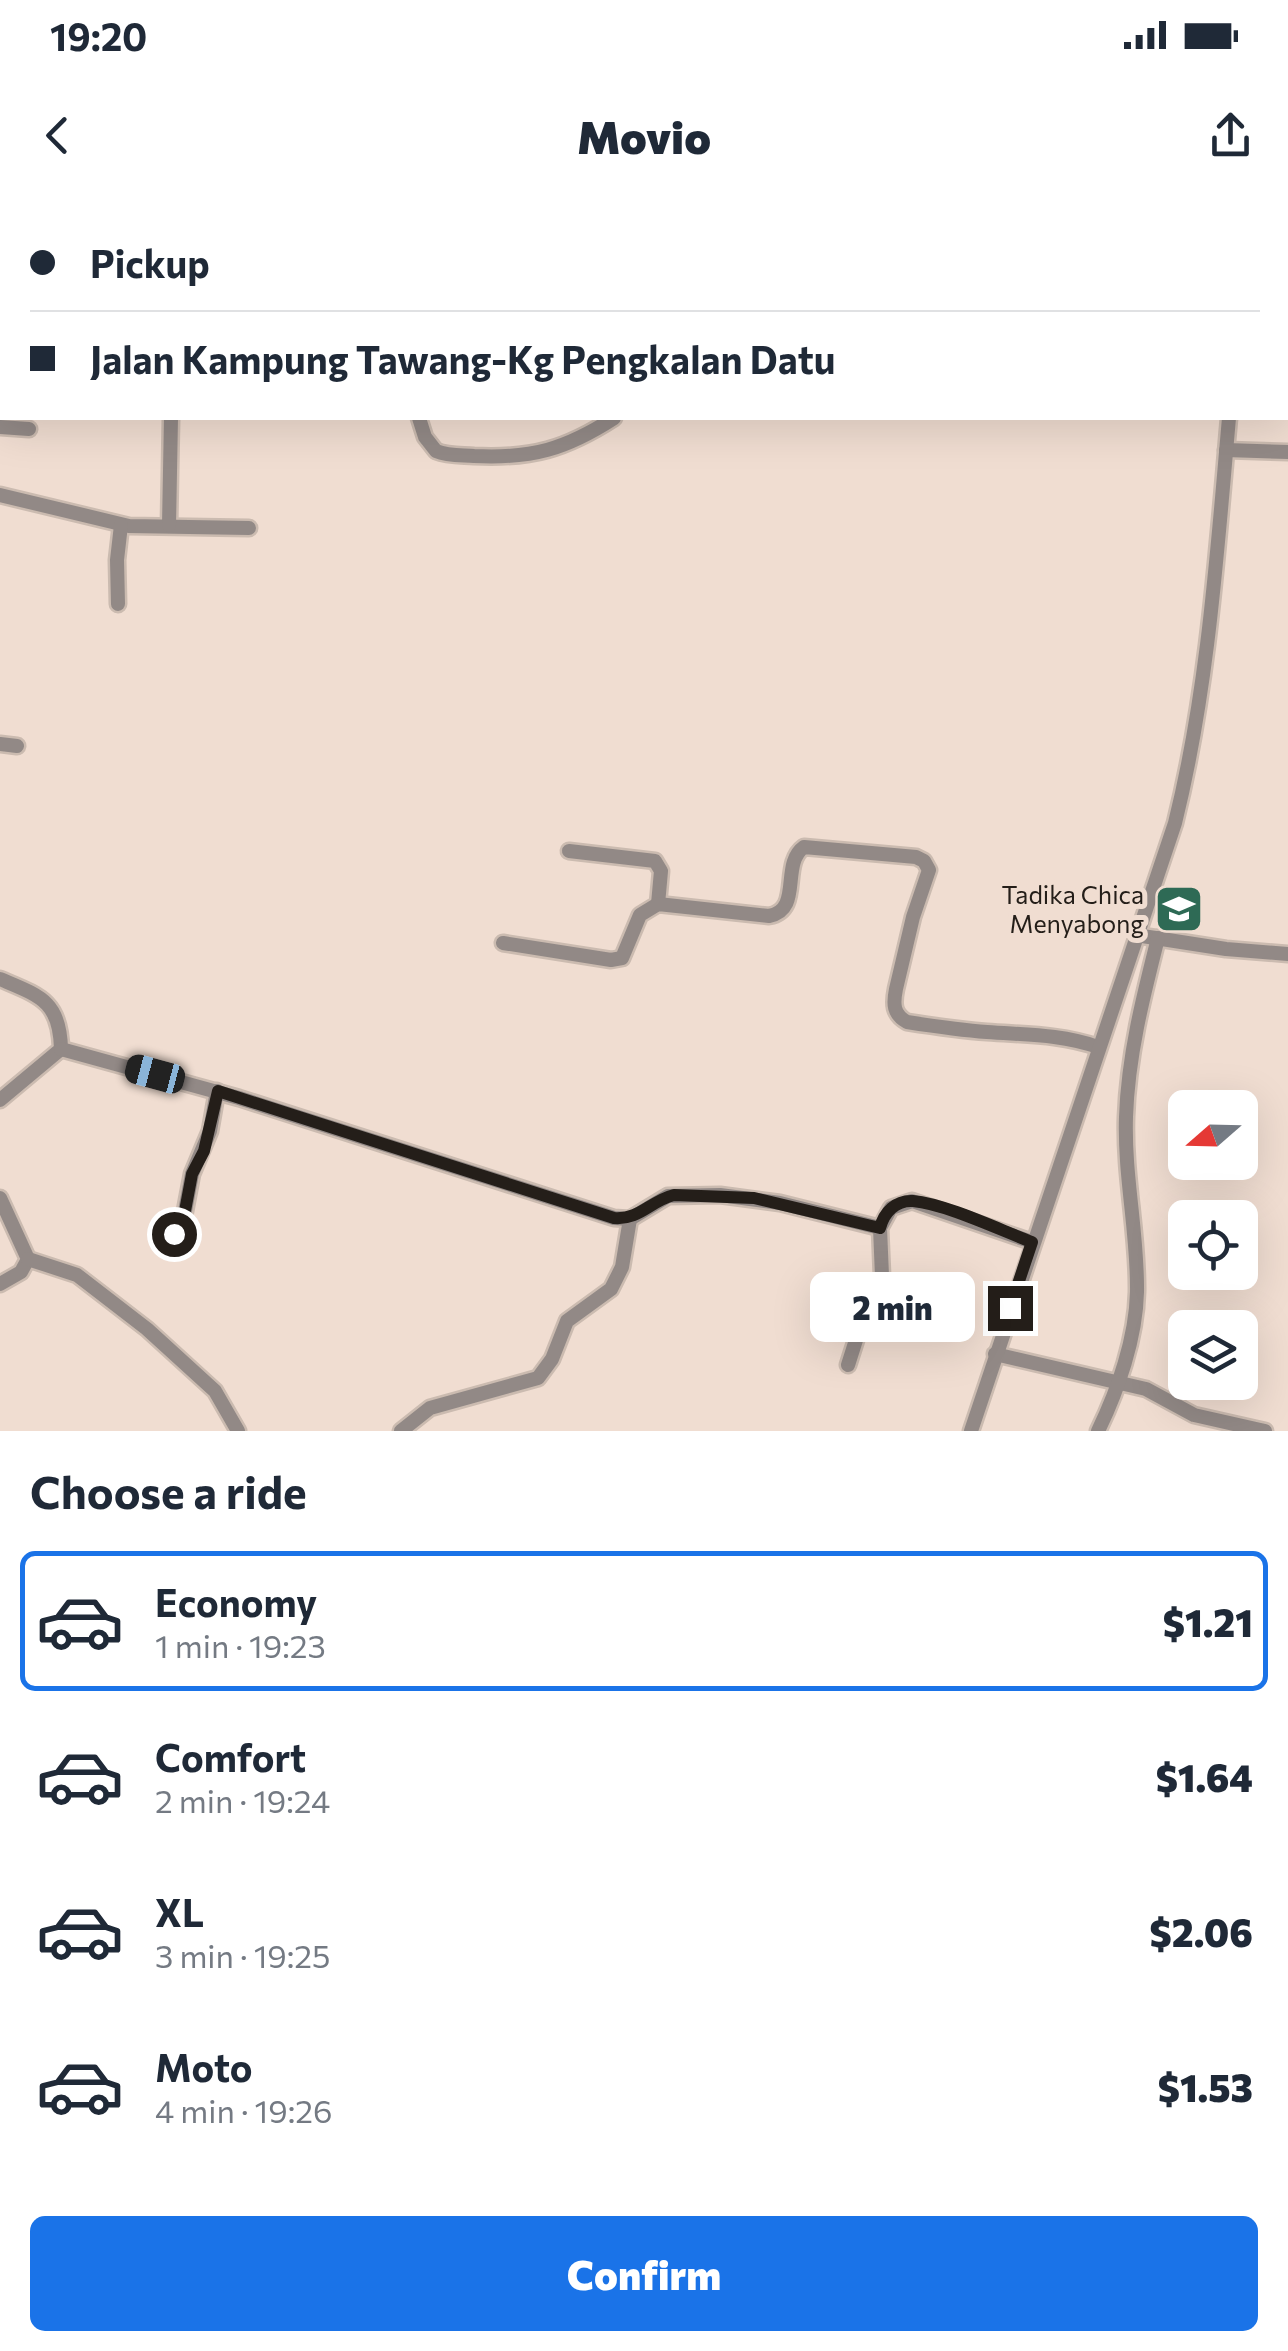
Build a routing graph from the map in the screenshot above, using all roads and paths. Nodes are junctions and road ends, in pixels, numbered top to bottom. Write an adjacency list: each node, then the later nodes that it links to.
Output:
1 (171, 420): 11 (street)
2 (420, 420): 3 (street)
3 (611, 420)
4 (1229, 420): 7 (street)
5 (0, 427): 6 (street)
6 (29, 429)
7 (1226, 450): 8 (street); 18 (street)
8 (1288, 452)
9 (0, 495): 10 (street)
10 (121, 524): 11 (street); 13 (street)
11 (169, 525): 12 (street)
12 (249, 528)
13 (118, 604)
14 (0, 744): 15 (street)
15 (17, 746)
16 (569, 851): 17 (street)
17 (658, 904): 20 (street); 23 (street)
18 (1136, 935): 19 (street); 23 (street)
19 (1158, 938): 21 (street); 36 (street)
20 (503, 943)
21 (1288, 954)
22 (0, 979): 24 (street)
23 (1098, 1047): 30 (street)
24 (60, 1049): 25 (street); 26 (street)
25 (218, 1091): 28 (street); 31 (street)
26 (0, 1100)
27 (0, 1198): 32 (street)
28 (630, 1219): 29 (street); 38 (street)
29 (880, 1228): 30 (street); 35 (street)
30 (1032, 1242): 34 (street)
31 (163, 1245)
32 (28, 1258): 33 (street); 37 (street)
33 (0, 1284)
34 (995, 1354): 36 (street); 39 (street)
35 (848, 1365)
36 (1116, 1383): 40 (street); 41 (street)
37 (238, 1431)
38 (400, 1431)
39 (971, 1431)
40 (1098, 1431)
41 (1265, 1431)

